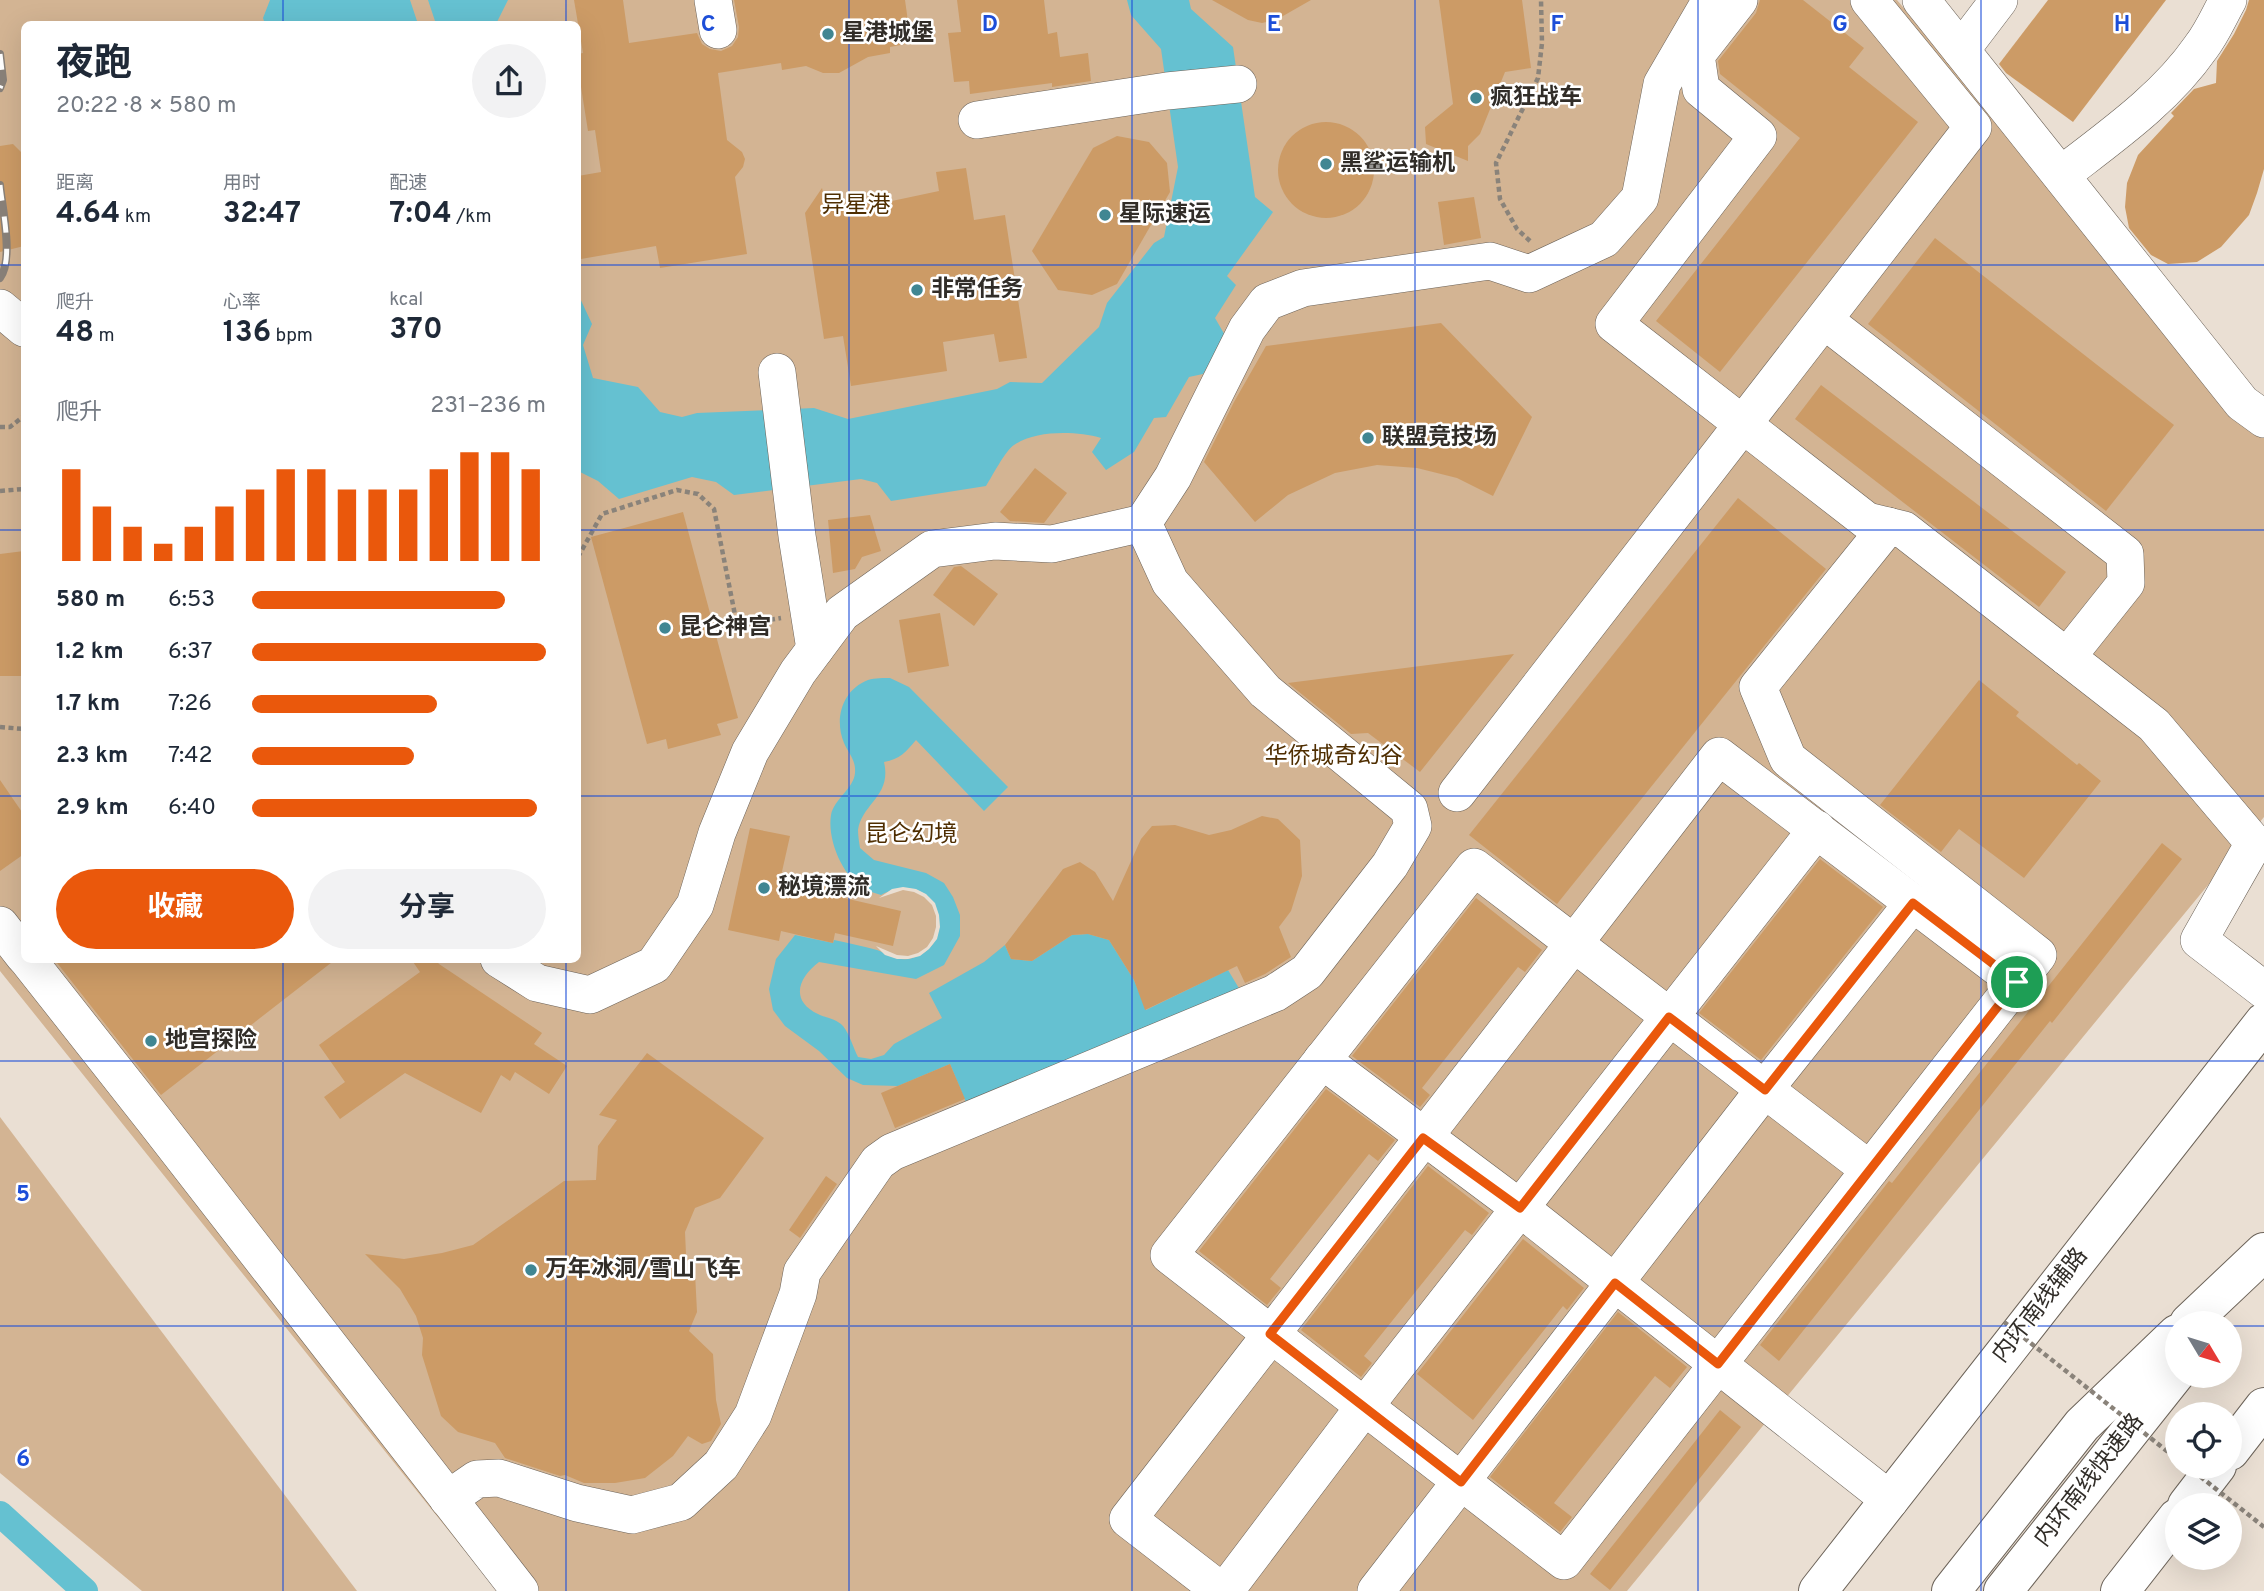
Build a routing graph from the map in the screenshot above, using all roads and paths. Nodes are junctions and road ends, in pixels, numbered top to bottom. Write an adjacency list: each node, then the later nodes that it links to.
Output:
1 (1541, 0): 12 (path)
2 (1711, 0): 12 (street)
3 (1739, 0): 19 (street)
4 (1869, 0): 14 (street)
5 (1921, 0): 8 (street)
6 (1999, 0): 8 (street)
7 (2228, 0): 11 (street)
8 (1961, 50): 11 (street)
9 (1238, 84): 10 (street)
10 (977, 120)
11 (2060, 175): 18 (street)
12 (1567, 256): 23 (street)
13 (0, 308): 15 (street)
14 (1824, 320): 19 (street); 27 (street)
15 (21, 326)
16 (777, 372): 26 (street)
17 (21, 418): 20 (path)
18 (2264, 419)
19 (1743, 424): 24 (street); 30 (street)
20 (0, 427)
21 (21, 489): 22 (path)
22 (0, 491)
23 (1143, 523): 26 (street); 65 (street)
24 (1888, 526): 27 (street); 38 (street)
25 (581, 551): 26 (path)
26 (812, 632): 37 (street)
27 (2067, 657): 39 (street)
28 (0, 727): 29 (path)
29 (21, 729)
30 (1457, 793)
31 (1817, 830): 32 (street); 34 (street); 40 (street)
32 (1913, 903): 38 (street); 43 (street)
33 (0, 925): 35 (street)
34 (1574, 943): 40 (street); 42 (street); 44 (street)
35 (21, 952)
36 (30, 963): 65 (street)
37 (505, 963)
38 (2017, 982): 45 (street)
39 (2264, 990)
40 (1669, 1017): 43 (street); 46 (street)
41 (2264, 1022): 66 (main road, 内环南线辅路)
42 (1322, 1060): 44 (street); 53 (street)
43 (1765, 1090): 45 (street); 49 (street)
44 (1423, 1138): 46 (street); 53 (street)
45 (1870, 1170): 55 (street)
46 (1520, 1208): 49 (street); 57 (street)
47 (2264, 1252): 50 (main road)
48 (2264, 1262): 51 (main road)
49 (1615, 1283): 55 (street); 63 (street)
50 (2202, 1311)
51 (2225, 1311)
52 (2004, 1322): 60 (path, bridge)
53 (1270, 1334): 57 (street); 71 (street)
54 (2165, 1345): 74 (main road)
55 (1718, 1364): 63 (street); 66 (street)
56 (2165, 1387): 69 (main road, 内环南线快速路)
57 (1364, 1407): 63 (street); 71 (street)
58 (2264, 1407): 59 (main road)
59 (2242, 1435)
60 (2165, 1449)
61 (2203, 1479): 67 (path, bridge)
62 (2207, 1479): 64 (main road)
63 (1461, 1482): 72 (street)
64 (2196, 1493)
65 (448, 1499): 70 (street)
66 (1889, 1500): 73 (main road, 内环南线辅路)
67 (2264, 1527)
68 (2165, 1533): 75 (main road)
69 (2007, 1586)
70 (520, 1591)
71 (1223, 1591)
72 (1376, 1591)
73 (1818, 1591)
74 (1951, 1591)
75 (2120, 1591)

